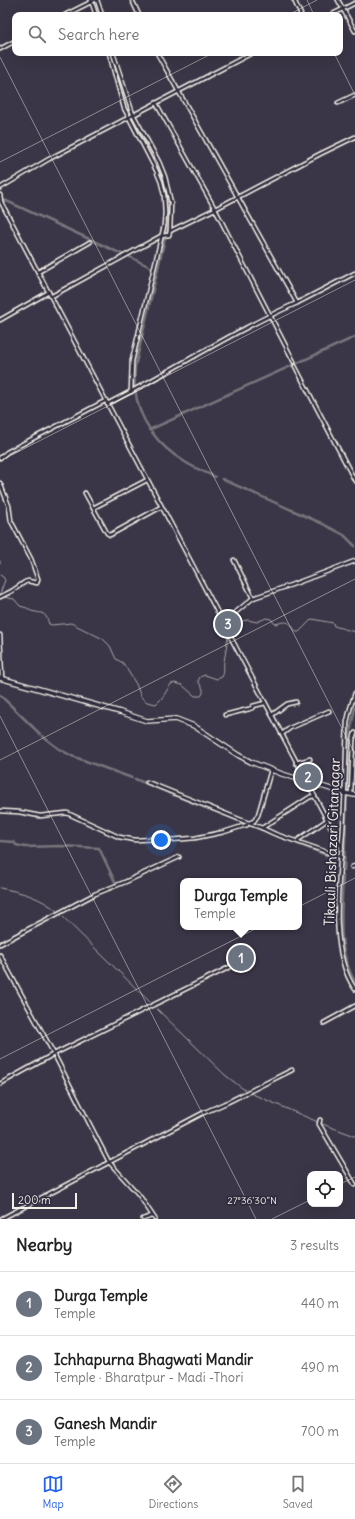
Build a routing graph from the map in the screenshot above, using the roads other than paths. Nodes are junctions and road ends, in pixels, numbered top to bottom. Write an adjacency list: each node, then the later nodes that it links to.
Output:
1 (132, 0): 10 (street)
2 (294, 0): 11 (street)
3 (338, 0): 6 (street)
4 (94, 1): 7 (street); 8 (street); 9 (street)
5 (355, 3): 6 (street)
6 (343, 9): 12 (street); 13 (street)
7 (71, 12)
8 (96, 12)
9 (100, 12)
10 (138, 12)
11 (300, 12)
12 (337, 12)
13 (355, 31)
14 (12, 43): 15 (street)
15 (0, 49)
16 (110, 56): 25 (street)
17 (114, 56): 24 (street)
18 (159, 56): 20 (street)
19 (246, 56): 20 (street)
20 (179, 91): 22 (street); 28 (street)
21 (355, 95): 23 (street)
22 (156, 102): 24 (street); 30 (street)
23 (338, 104)
24 (133, 114): 25 (street); 31 (street)
25 (128, 118): 27 (street); 32 (street)
26 (355, 137): 28 (street)
27 (0, 188)
28 (237, 197): 30 (street); 38 (street)
29 (1, 199): 34 (street)
30 (214, 209): 31 (street); 39 (street)
31 (170, 231): 32 (street)
32 (163, 236): 37 (street); 43 (street)
33 (90, 242): 34 (street)
34 (38, 272): 36 (street)
35 (355, 273): 38 (street)
36 (49, 292): 37 (street); 40 (street)
37 (52, 296): 44 (street)
38 (296, 303): 39 (street)
39 (270, 314): 41 (street); 43 (street)
40 (0, 320)
41 (294, 362)
42 (295, 366): 48 (street)
43 (132, 392): 45 (street)
44 (106, 401): 45 (street); 46 (street)
45 (107, 404): 47 (street)
46 (0, 458)
47 (147, 480): 51 (street); 52 (street)
48 (355, 481)
49 (0, 483): 55 (street)
50 (85, 494): 52 (street)
51 (161, 507): 52 (street); 57 (street)
52 (93, 508)
53 (234, 560): 56 (street)
54 (355, 561): 56 (street)
55 (2, 595)
56 (253, 598): 57 (street)
57 (224, 622): 62 (street)
58 (0, 635): 59 (street)
59 (1, 678): 70 (main road)
60 (355, 693): 73 (street, Tikauli Bishazari Gitanagar)
61 (296, 702): 65 (street)
62 (265, 703): 64 (street); 65 (street)
63 (330, 711): 67 (street)
64 (225, 715)
65 (272, 715): 67 (street)
66 (355, 733): 73 (street)
67 (282, 734): 69 (street)
68 (310, 760): 69 (street)
69 (296, 762): 71 (street)
70 (271, 770): 71 (main road); 77 (street)
71 (305, 781): 73 (main road); 74 (street)
72 (147, 782): 77 (street)
73 (349, 794): 81 (street, Tikauli Bishazari Gitanagar)
74 (314, 796): 76 (street); 79 (street)
75 (0, 811): 78 (street)
76 (327, 820): 80 (street); 81 (street)
77 (251, 824): 79 (street)
78 (247, 825)
79 (262, 828): 80 (street)
80 (297, 841): 83 (street)
81 (342, 848): 83 (street, Tikauli Bishazari Gitanagar)
82 (179, 857): 84 (street)
83 (341, 857): 87 (street, Tikauli Bishazari Gitanagar)
84 (0, 944)
85 (0, 955): 90 (street)
86 (240, 962): 90 (street)
87 (355, 989)
88 (355, 1006): 89 (street)
89 (324, 1023)
90 (54, 1054): 92 (street); 94 (street)
91 (292, 1070): 94 (street)
92 (0, 1084)
93 (320, 1120): 95 (street)
94 (109, 1162): 96 (street); 97 (street)
95 (355, 1185)
96 (152, 1215): 98 (street); 99 (street)
97 (1, 1219)
98 (143, 1219)
99 (155, 1219)

